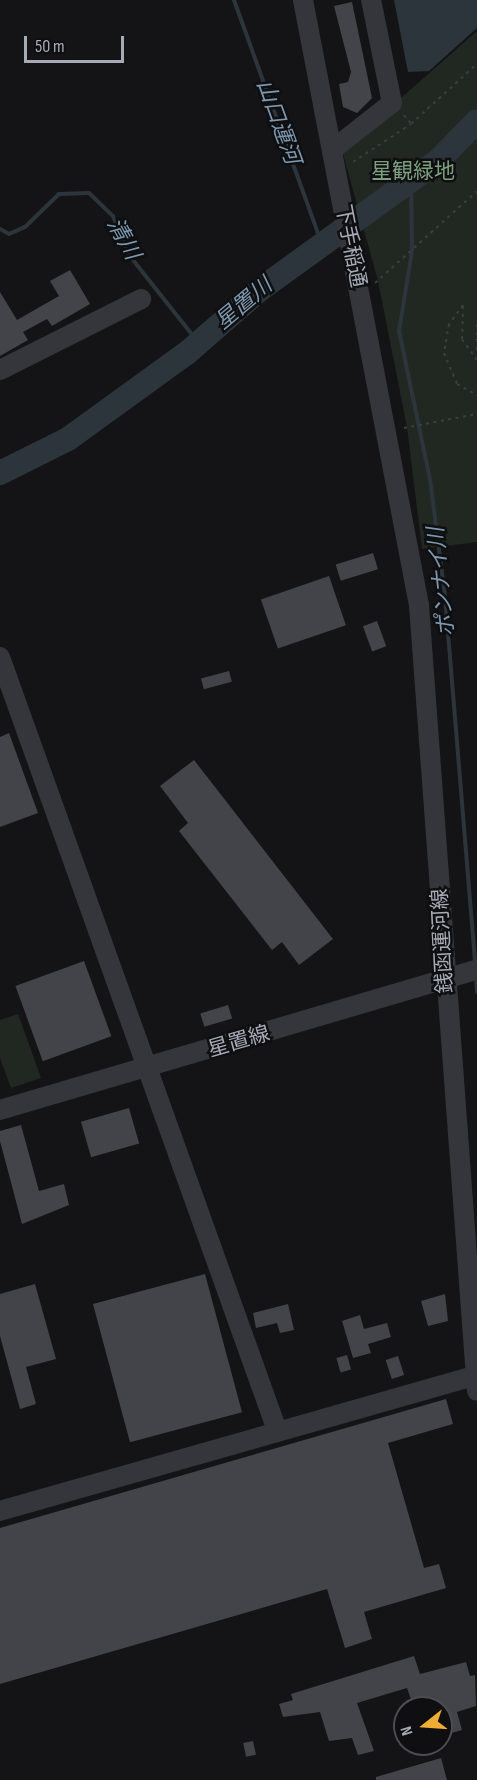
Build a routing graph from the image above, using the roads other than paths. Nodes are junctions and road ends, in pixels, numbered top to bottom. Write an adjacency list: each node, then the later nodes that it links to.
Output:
1 (303, 0): 3 (street, 下手稲通)
2 (371, 0): 3 (street)
3 (332, 150): 6 (street, 下手稲通)
4 (141, 299): 5 (street)
5 (0, 370)
6 (399, 492): 9 (street, 銭函運河線)
7 (0, 657): 10 (street)
8 (473, 972): 9 (street, 星置線)
9 (446, 981): 10 (street, 星置線); 12 (street, 銭函運河線)
10 (147, 1069): 11 (street, 星置線); 13 (street)
11 (0, 1110)
12 (477, 1380): 13 (street)
13 (276, 1430): 14 (street)
14 (0, 1511)

